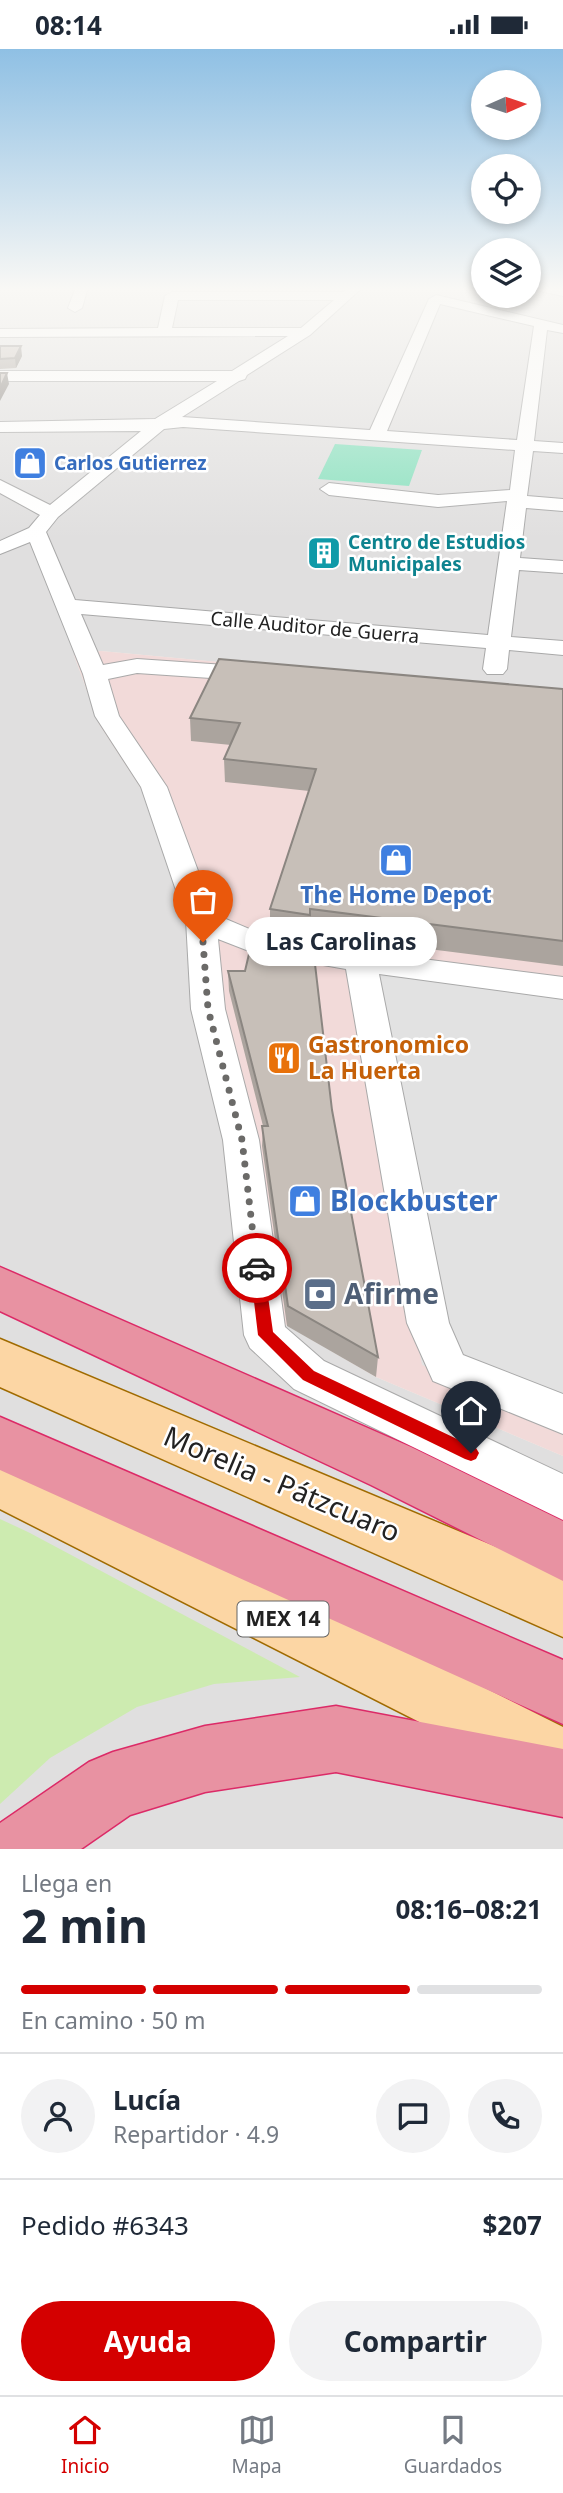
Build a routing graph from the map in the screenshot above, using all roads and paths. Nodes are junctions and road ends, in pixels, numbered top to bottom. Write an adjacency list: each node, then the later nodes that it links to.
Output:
1 (247, 371): 5 (street)
2 (404, 371): 8 (street)
3 (534, 371): 9 (street)
4 (0, 376): 5 (street)
5 (240, 376): 6 (street)
6 (161, 423): 7 (street); 8 (street); 15 (street)
7 (0, 427)
8 (376, 436): 9 (street)
9 (524, 446): 10 (street); 13 (street)
10 (563, 449)
11 (0, 486): 15 (street)
12 (329, 489): 13 (street)
13 (516, 498): 14 (street); 17 (street)
14 (563, 505)
15 (35, 522): 16 (street); 19 (street)
16 (0, 548)
17 (510, 563): 18 (street); 20 (street)
18 (563, 567)
19 (64, 598): 20 (street, Calle Auditor de Guerra); 23 (street)
20 (500, 635): 21 (street, Calle Auditor de Guerra); 22 (street)
21 (563, 649)
22 (495, 669)
23 (95, 674): 24 (street); 25 (street)
24 (281, 676)
25 (201, 920): 26 (street); 33 (street)
26 (361, 961): 27 (street); 30 (street)
27 (563, 988)
28 (0, 1288): 34 (highway)
29 (0, 1362): 35 (main road, Morelia - Pátzcuaro)
30 (563, 1414)
31 (0, 1443): 36 (highway)
32 (0, 1480): 37 (main road, MEX 14)
33 (563, 1498)
34 (563, 1552)
35 (563, 1606)
36 (563, 1692)
37 (563, 1762)
38 (563, 1783): 39 (highway)
39 (22, 1849)

